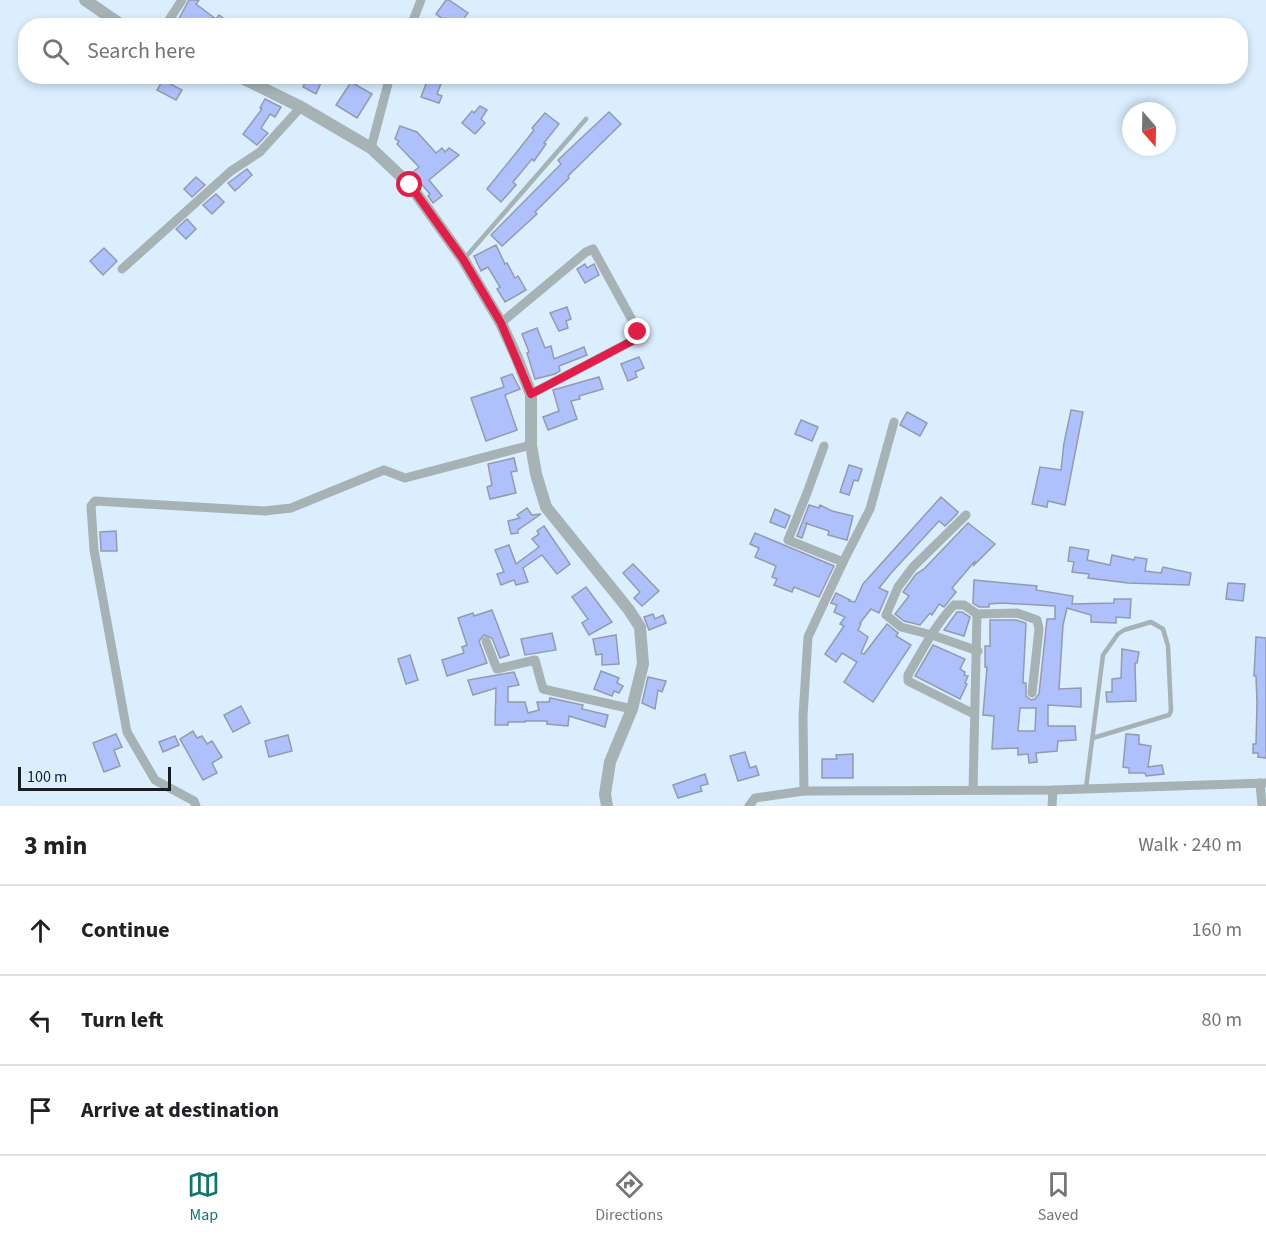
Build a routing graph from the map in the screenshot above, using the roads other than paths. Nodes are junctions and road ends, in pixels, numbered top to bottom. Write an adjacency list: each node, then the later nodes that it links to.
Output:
1 (85, 0): 4 (street)
2 (182, 0): 5 (street)
3 (421, 0): 6 (street)
4 (111, 18)
5 (170, 18)
6 (414, 18)
7 (254, 84): 9 (street)
8 (388, 84): 11 (street)
9 (300, 107): 11 (street); 13 (street)
10 (586, 119): 12 (lane)
11 (371, 148): 12 (street)
12 (463, 259): 14 (street)
13 (122, 269)
14 (501, 323): 15 (street); 15 (street)
15 (531, 394): 17 (street)
16 (894, 422): 20 (street)
17 (531, 445): 26 (street); 34 (street)
18 (824, 446): 20 (street)
19 (966, 515): 22 (street)
20 (843, 562): 33 (street)
21 (977, 614): 22 (street); 24 (street); 25 (street)
22 (932, 635): 24 (street); 27 (street)
23 (486, 641): 26 (street)
24 (978, 651): 27 (street)
25 (1032, 693)
26 (632, 709): 35 (street)
27 (974, 714): 31 (street)
28 (1093, 738): 28 (lane); 30 (lane)
29 (1263, 783): 30 (street); 38 (street)
30 (1086, 788): 32 (street)
31 (973, 790): 32 (street); 33 (street)
32 (1053, 790): 37 (street)
33 (804, 791): 36 (street)
34 (196, 806)
35 (607, 806)
36 (749, 806)
37 (1052, 806)
38 (1262, 806)

